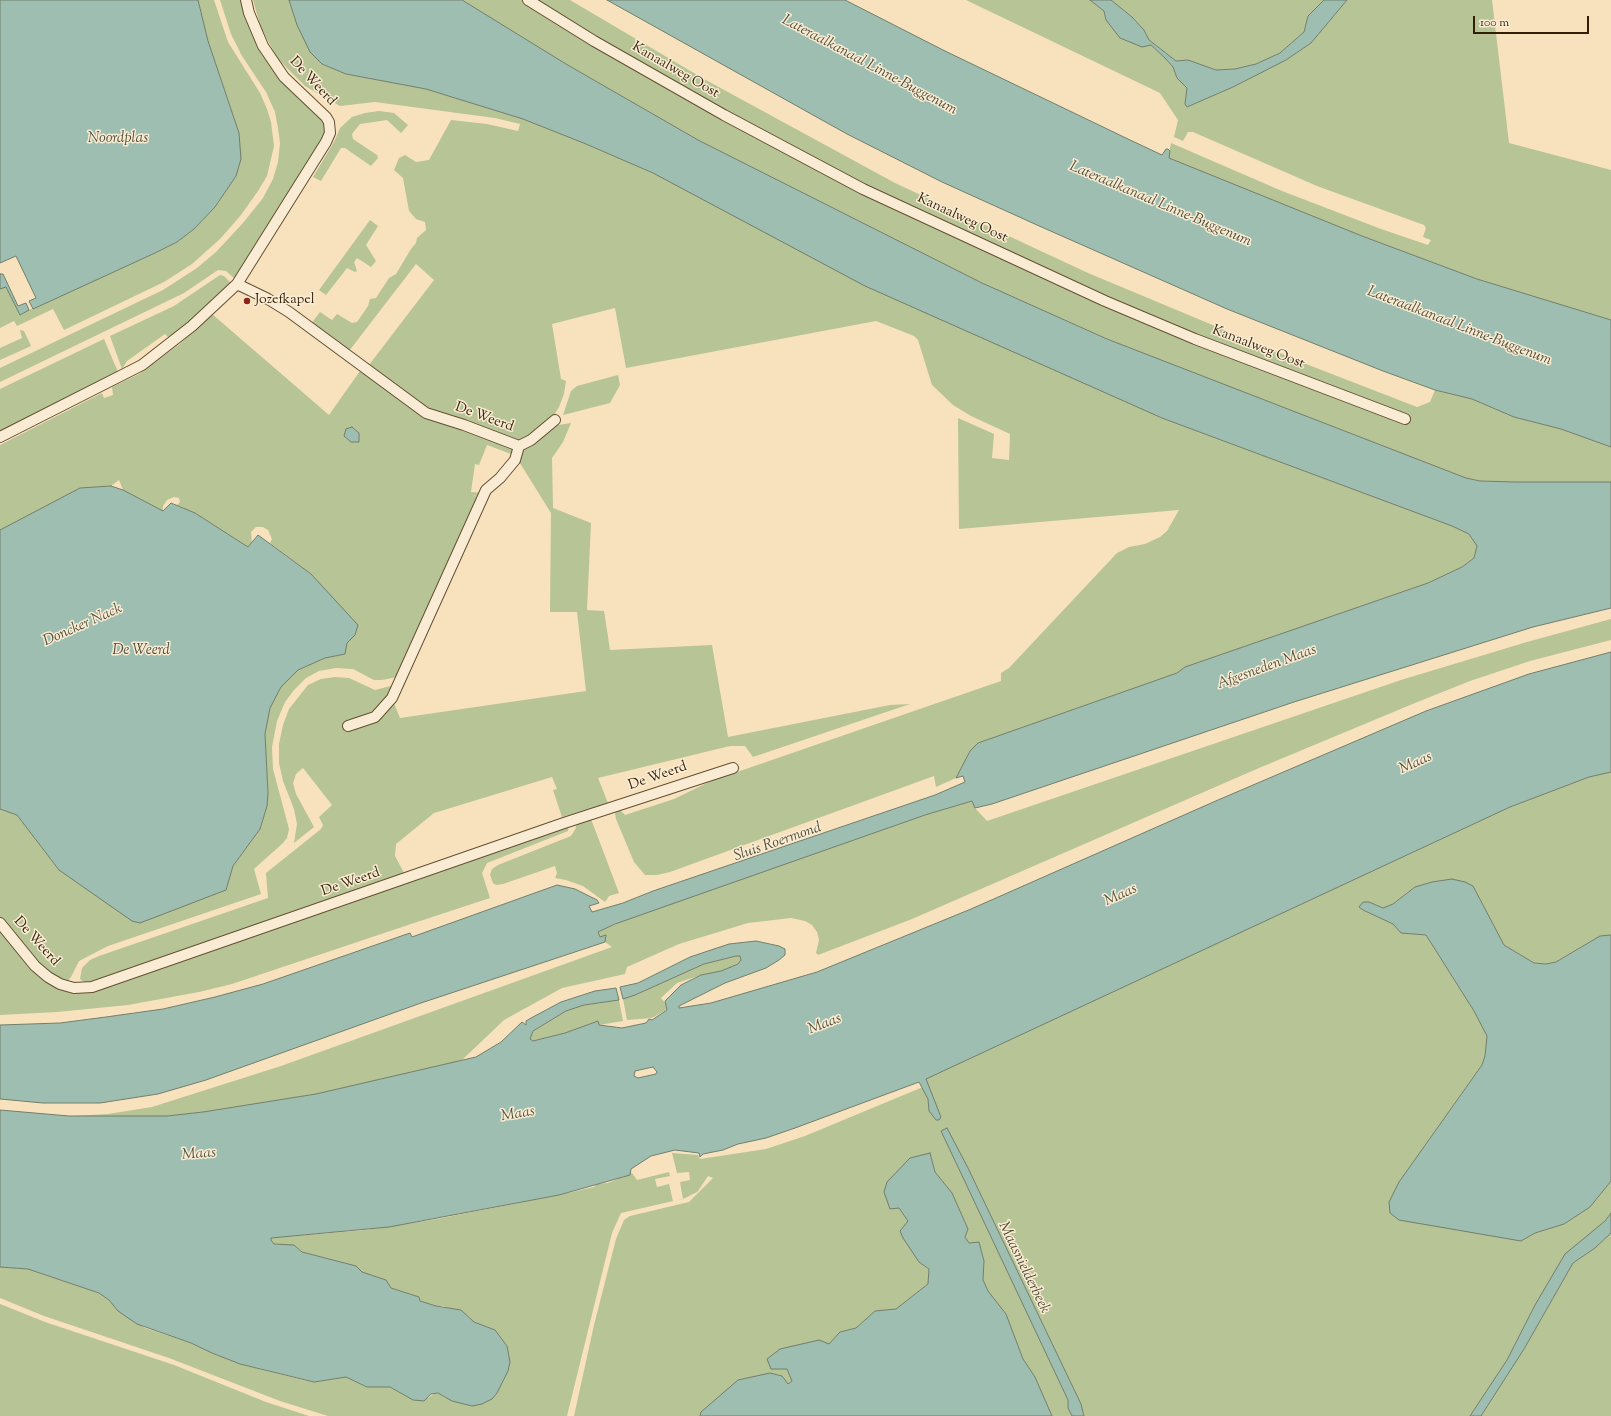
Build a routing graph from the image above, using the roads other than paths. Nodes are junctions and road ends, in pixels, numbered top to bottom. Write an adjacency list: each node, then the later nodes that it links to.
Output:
1 (246, 0): 3 (street, De Weerd)
2 (528, 0): 4 (street, Kanaalweg Oost)
3 (237, 284): 6 (street, De Weerd); 7 (street, De Weerd)
4 (1405, 419)
5 (555, 420): 7 (street)
6 (0, 437)
7 (519, 446): 8 (street, De Weerd)
8 (348, 726)
9 (733, 768): 10 (street, De Weerd)
10 (0, 923)

